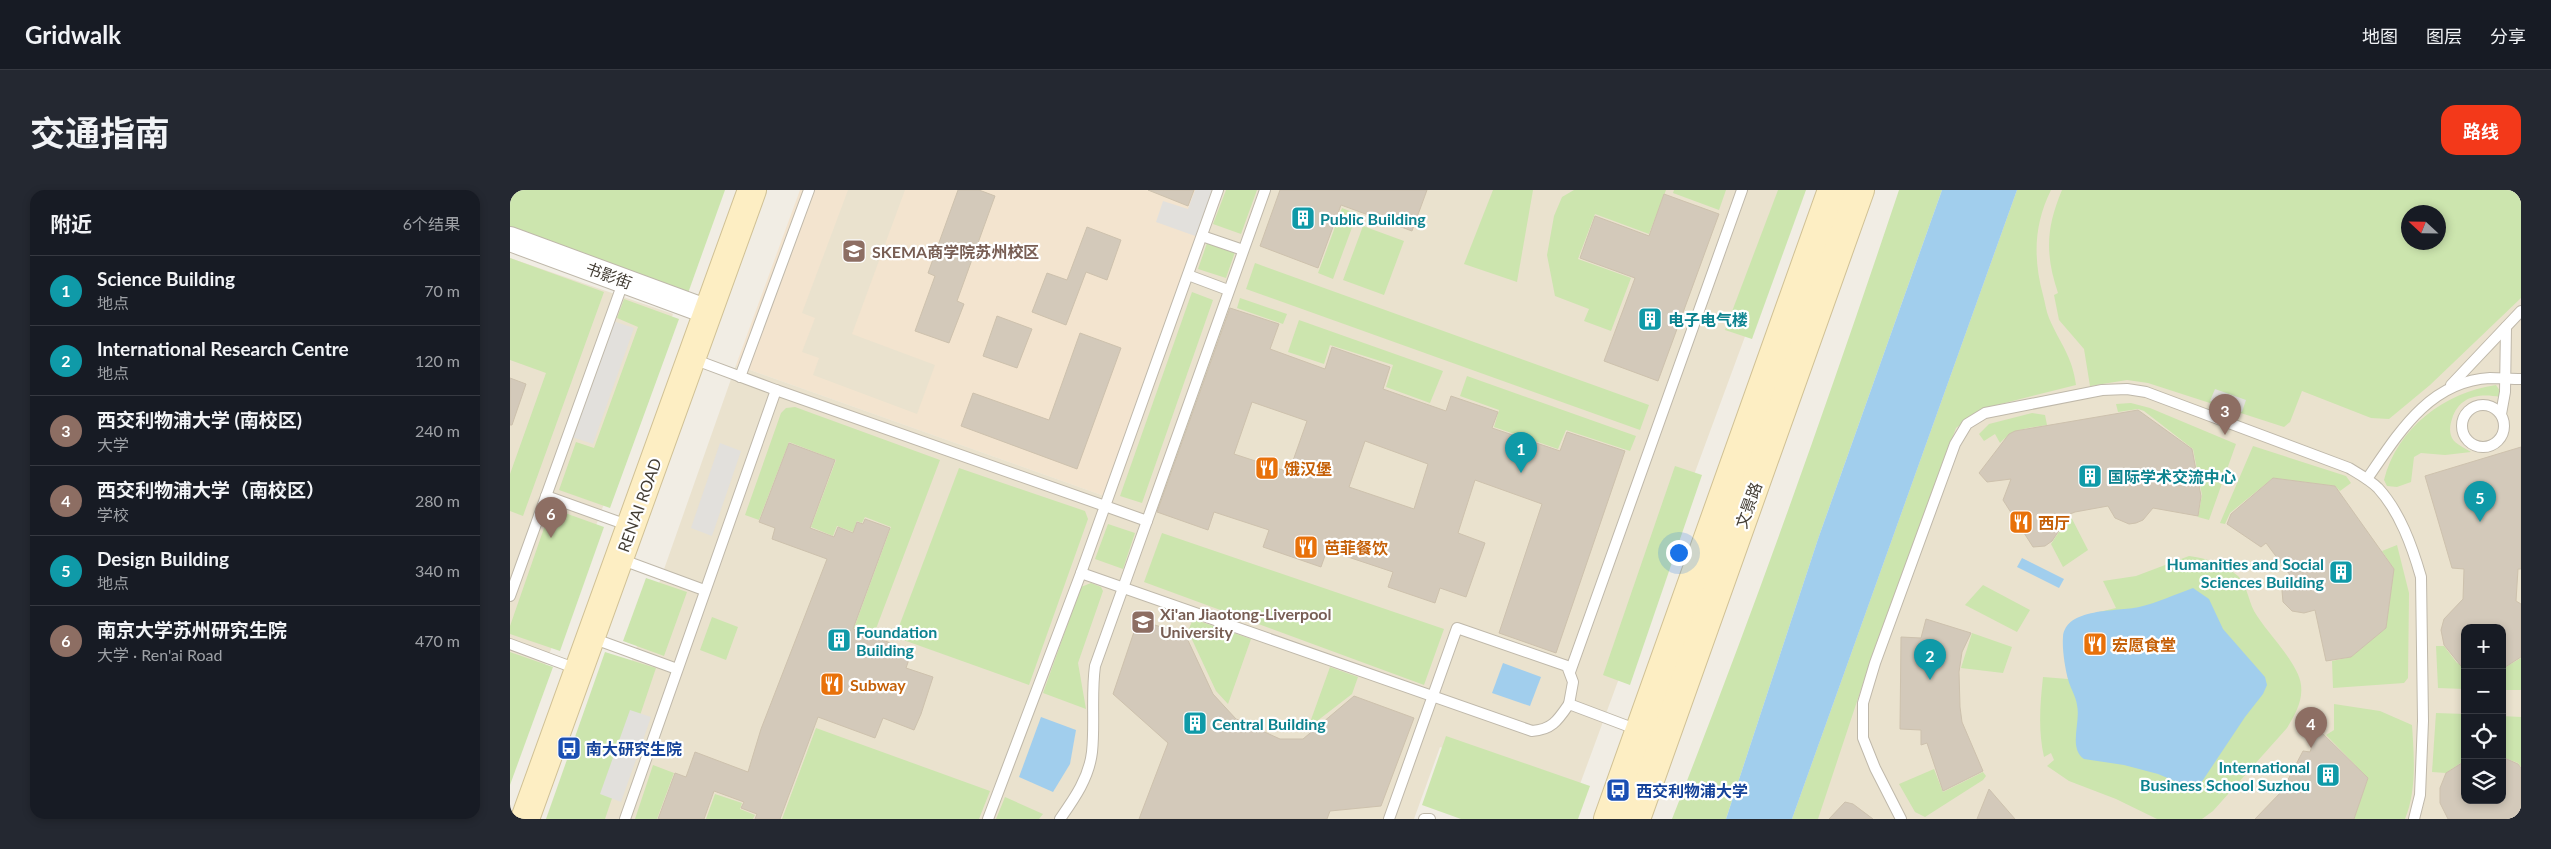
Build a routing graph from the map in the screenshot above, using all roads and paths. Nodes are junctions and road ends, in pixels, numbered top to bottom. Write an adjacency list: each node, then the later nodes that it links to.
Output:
1 (752, 190): 15 (main road, REN'AI ROAD)
2 (809, 190): 18 (lane)
3 (1218, 190): 8 (lane)
4 (1265, 190): 10 (lane)
5 (1742, 190): 38 (lane)
6 (1832, 190): 41 (main road, 文景路)
7 (1860, 190): 50 (main road, 文景路)
8 (1202, 236): 10 (lane); 11 (lane)
9 (510, 239): 12 (street, 书影街)
10 (1243, 250): 13 (lane)
11 (1188, 275): 13 (lane); 26 (lane)
12 (624, 280): 15 (street, 书影街); 25 (lane)
13 (1228, 290): 27 (lane)
14 (2521, 311): 16 (lane)
15 (708, 312): 17 (main road, REN'AI ROAD)
16 (2506, 327): 19 (lane); 22 (lane)
17 (691, 359): 18 (lane); 28 (main road, REN'AI ROAD)
18 (740, 377): 21 (lane)
19 (2505, 379): 20 (lane); 22 (lane); 23 (lane)
20 (2521, 379)
21 (776, 390): 26 (lane); 32 (lane)
22 (2440, 394): 24 (lane)
23 (2501, 414): 23 (lane)
24 (2367, 479): 51 (lane); 52 (lane)
25 (546, 496): 28 (lane); 33 (lane)
26 (1106, 506): 27 (lane); 30 (lane)
27 (1147, 521): 31 (lane)
28 (631, 527): 29 (main road, REN'AI ROAD)
29 (619, 559): 32 (lane); 34 (main road, REN'AI ROAD)
30 (1081, 573): 31 (lane); 44 (lane)
31 (1123, 587): 39 (lane); 45 (lane)
32 (704, 590): 36 (lane)
33 (510, 596)
34 (591, 637): 36 (lane); 37 (main road, REN'AI ROAD)
35 (510, 644): 37 (lane)
36 (677, 669): 43 (lane)
37 (579, 670): 42 (main road, REN'AI ROAD)
38 (1570, 672): 39 (lane); 40 (lane)
39 (1431, 696): 40 (lane); 46 (lane)
40 (1569, 704): 41 (lane)
41 (1639, 730): 49 (main road, 文景路)
42 (525, 819)
43 (625, 819)
44 (988, 819)
45 (1060, 819)
46 (1389, 819)
47 (1424, 819): 48 (lane)
48 (1430, 819)
49 (1608, 819)
50 (1636, 819)
51 (1901, 819)
52 (2414, 819)

